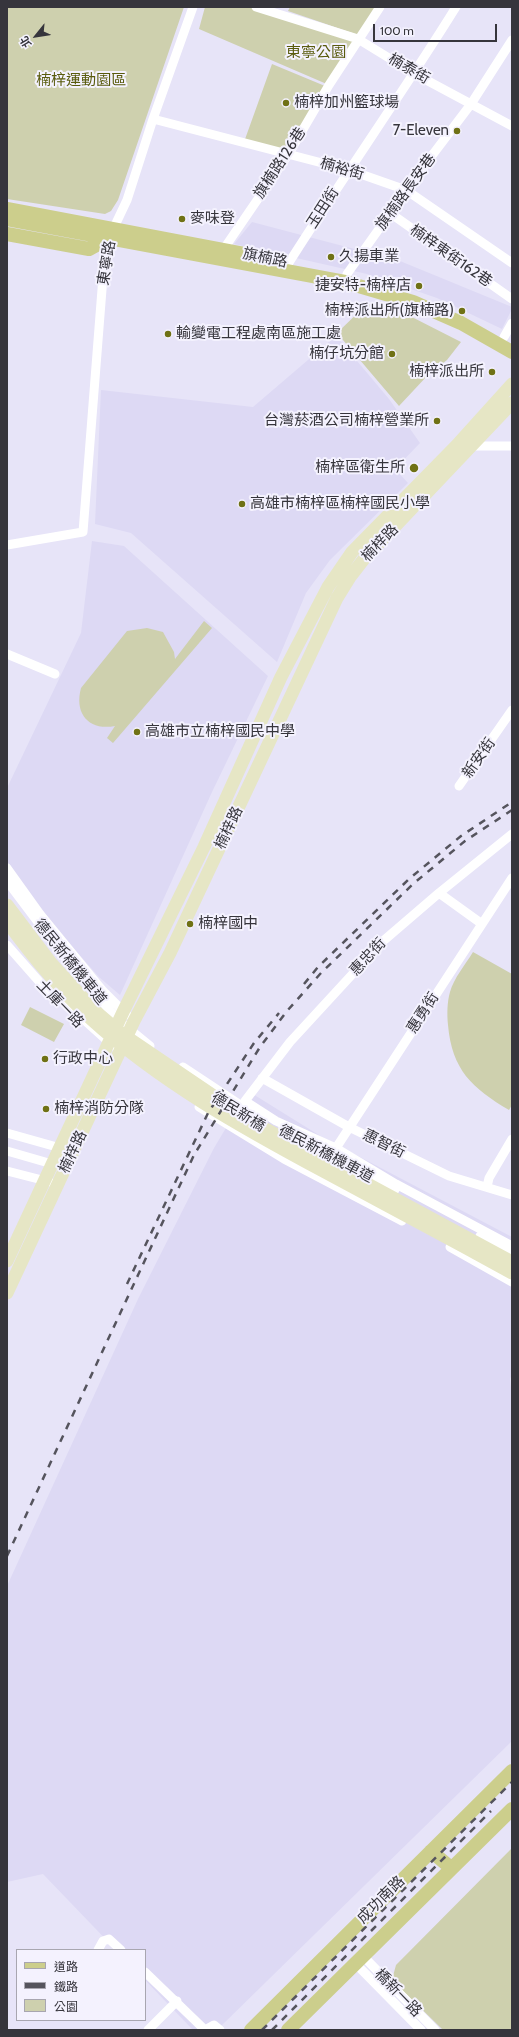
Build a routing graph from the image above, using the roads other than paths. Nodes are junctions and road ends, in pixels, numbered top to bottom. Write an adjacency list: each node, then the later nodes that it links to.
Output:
1 (193, 7): 9 (street, 東寧路)
2 (256, 7): 5 (street, 楠泰街)
3 (380, 7): 5 (street, 旗楠路126巷)
4 (456, 7): 7 (street, 玉田街)
5 (358, 39): 7 (street, 楠泰街); 11 (street, 旗楠路126巷)
6 (512, 40): 8 (street, 旗楠路長安巷)
7 (415, 74): 8 (street, 楠泰街); 12 (street, 玉田街)
8 (471, 104): 10 (street, 楠泰街); 13 (street, 旗楠路長安巷)
9 (153, 119): 11 (street, 楠裕街); 17 (street, 東寧路)
10 (512, 126)
11 (288, 155): 12 (street, 楠裕街); 19 (street, 旗楠路126巷)
12 (349, 170): 13 (street, 楠裕街); 21 (street, 玉田街)
13 (406, 190): 15 (street, 旗楠路長安巷); 20 (street, 楠裕街)
14 (7, 209): 17 (main road, 旗楠路)
15 (390, 213): 22 (street, 旗楠路長安巷); 23 (street, 楠梓東街162巷)
16 (7, 219): 17 (main road, 旗楠路)
17 (112, 233): 18 (main road); 19 (main road, 旗楠路); 32 (street, 東寧路)
18 (7, 234)
19 (221, 254): 21 (main road, 旗楠路)
20 (512, 263)
21 (287, 267): 22 (main road, 旗楠路)
22 (346, 278): 25 (main road, 旗楠路); 26 (main road, 旗楠路)
23 (512, 299)
24 (512, 323): 25 (street)
25 (508, 340)
26 (512, 352)
27 (512, 384): 29 (street, 楠梓路)
28 (512, 403): 30 (street, 楠梓路)
29 (456, 446): 30 (street); 47 (street, 楠梓路)
30 (471, 446): 31 (street); 48 (street, 楠梓路)
31 (512, 446)
32 (7, 545)
33 (7, 654): 34 (street)
34 (55, 674)
35 (512, 710): 36 (street, 新安街)
36 (459, 786)
37 (512, 834): 41 (street, 惠忠街)
38 (7, 868): 47 (street)
39 (512, 878): 44 (street, 惠勇街)
40 (7, 881): 67 (street, 德民新橋機車道)
41 (439, 893): 44 (street); 51 (street, 惠忠街)
42 (7, 905): 69 (street, 德民新橋)
43 (7, 922): 70 (street, 德民新橋)
44 (482, 924): 52 (street, 惠勇街)
45 (7, 932): 71 (street, 德民新橋機車道)
46 (7, 946): 49 (street, 土庫一路)
47 (123, 1012): 48 (street); 49 (street, 楠梓路)
48 (134, 1021): 50 (street, 楠梓路)
49 (106, 1050): 50 (street, 土庫一路); 55 (street, 楠梓路)
50 (116, 1059): 58 (street, 楠梓路)
51 (262, 1078): 52 (street, 惠智街); 56 (street, 惠忠街)
52 (350, 1127): 56 (street, 惠勇街); 64 (street, 惠智街)
53 (7, 1133): 55 (street)
54 (512, 1139): 64 (street)
55 (59, 1148): 58 (street); 59 (street, 楠梓路)
56 (336, 1148): 66 (street)
57 (7, 1151): 59 (street)
58 (73, 1152): 60 (street, 楠梓路)
59 (52, 1163): 60 (street); 62 (street, 楠梓路)
60 (66, 1168): 63 (street, 楠梓路)
61 (7, 1171): 62 (street)
62 (44, 1180): 63 (street); 68 (street, 楠梓路)
63 (58, 1185): 72 (street, 楠梓路)
64 (487, 1187): 65 (street, 惠智街)
65 (512, 1195)
66 (512, 1246)
67 (512, 1254)
68 (7, 1261)
69 (512, 1262)
70 (512, 1274)
71 (512, 1282)
72 (7, 1294)
73 (512, 1771): 75 (main road, 成功南路)
74 (512, 1809): 76 (main road, 成功南路)
75 (431, 1851): 76 (main road); 84 (main road, 成功南路)
76 (451, 1868): 79 (main road, 成功南路)
77 (99, 1949): 78 (street)
78 (120, 1949)
79 (358, 1959): 85 (main road, 成功南路); 86 (street, 橋新一路); 87 (street, 橋新一路)
80 (146, 1973): 81 (street)
81 (177, 2002): 82 (street); 83 (street)
82 (148, 2030)
83 (220, 2030)
84 (251, 2030)
85 (288, 2030)
86 (421, 2030)
87 (434, 2030)

